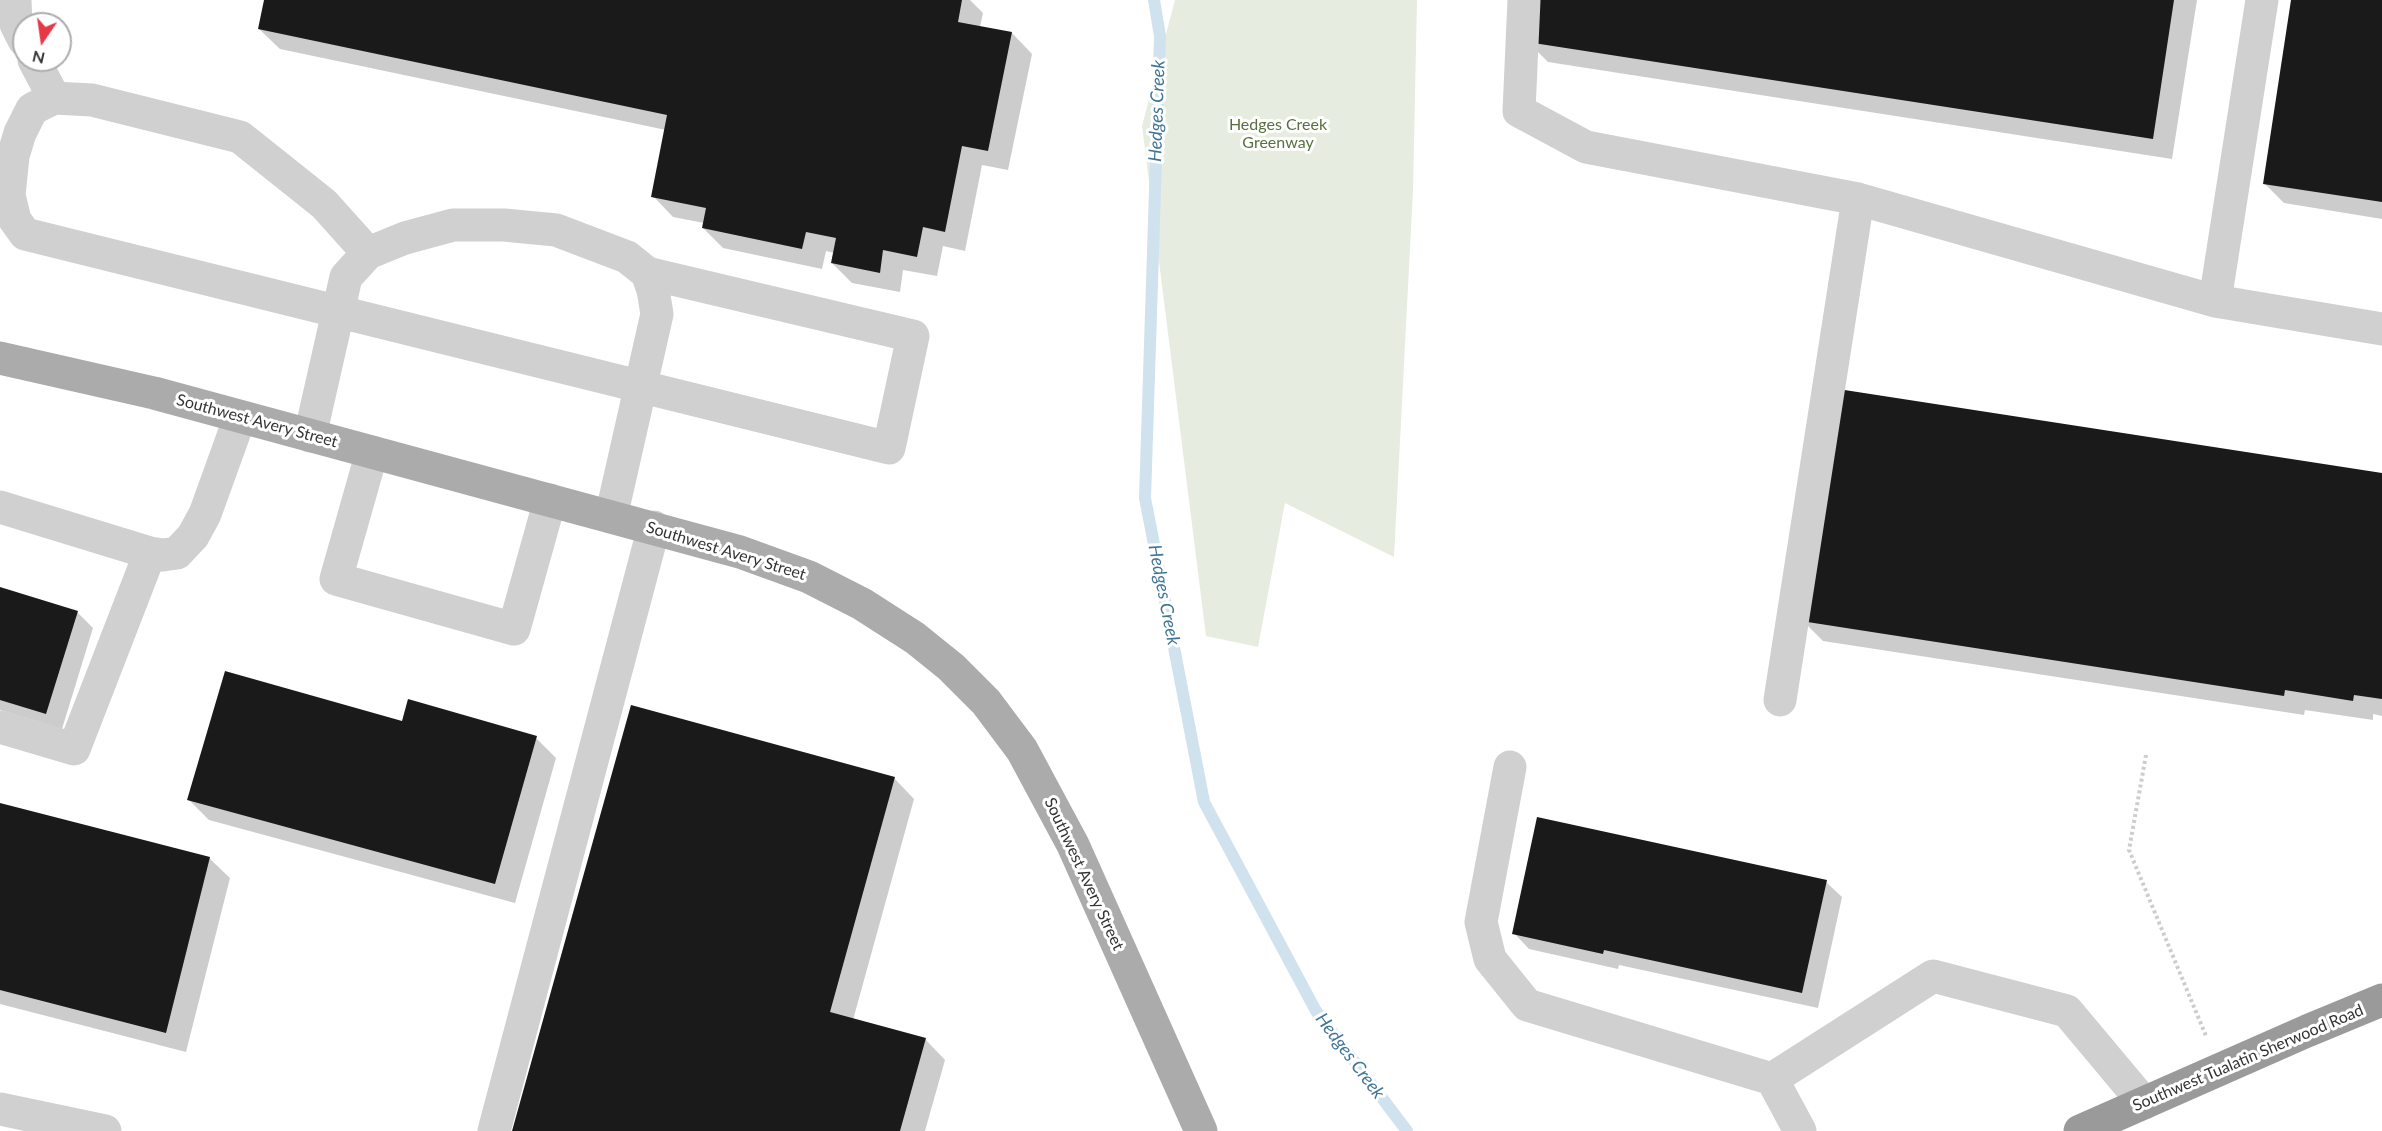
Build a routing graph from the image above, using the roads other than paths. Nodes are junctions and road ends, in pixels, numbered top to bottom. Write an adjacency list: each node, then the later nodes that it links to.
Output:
1 (1524, 0): 5 (lane)
2 (2262, 0): 8 (lane)
3 (40, 72): 4 (lane)
4 (54, 98): 6 (lane); 9 (lane)
5 (1858, 199): 8 (lane); 21 (lane)
6 (368, 253): 7 (lane); 9 (lane)
7 (647, 273): 12 (lane); 12 (lane)
8 (2215, 301): 10 (lane)
9 (338, 313): 12 (lane); 14 (lane)
10 (2382, 329)
11 (0, 358): 13 (main road, Southwest Avery Street)
12 (641, 388): 18 (lane)
13 (240, 417): 14 (main road, Southwest Avery Street); 20 (lane)
14 (310, 436): 15 (main road, Southwest Avery Street)
15 (372, 452): 16 (main road, Southwest Avery Street); 16 (lane)
16 (550, 500): 18 (main road, Southwest Avery Street)
17 (0, 507): 20 (lane)
18 (611, 517): 19 (main road, Southwest Avery Street)
19 (654, 527): 29 (lane); 30 (main road, Southwest Avery Street)
20 (150, 553): 22 (lane)
21 (1780, 700)
22 (0, 727)
23 (1510, 767): 25 (lane)
24 (2382, 1000): 26 (highway, Southwest Tualatin Sherwood Road)
25 (1772, 1079): 26 (lane); 31 (lane)
26 (2144, 1103): 32 (highway, Southwest Tualatin Sherwood Road)
27 (0, 1109): 28 (lane)
28 (105, 1131)
29 (494, 1131)
30 (1201, 1131)
31 (1800, 1131)
32 (2080, 1131)

